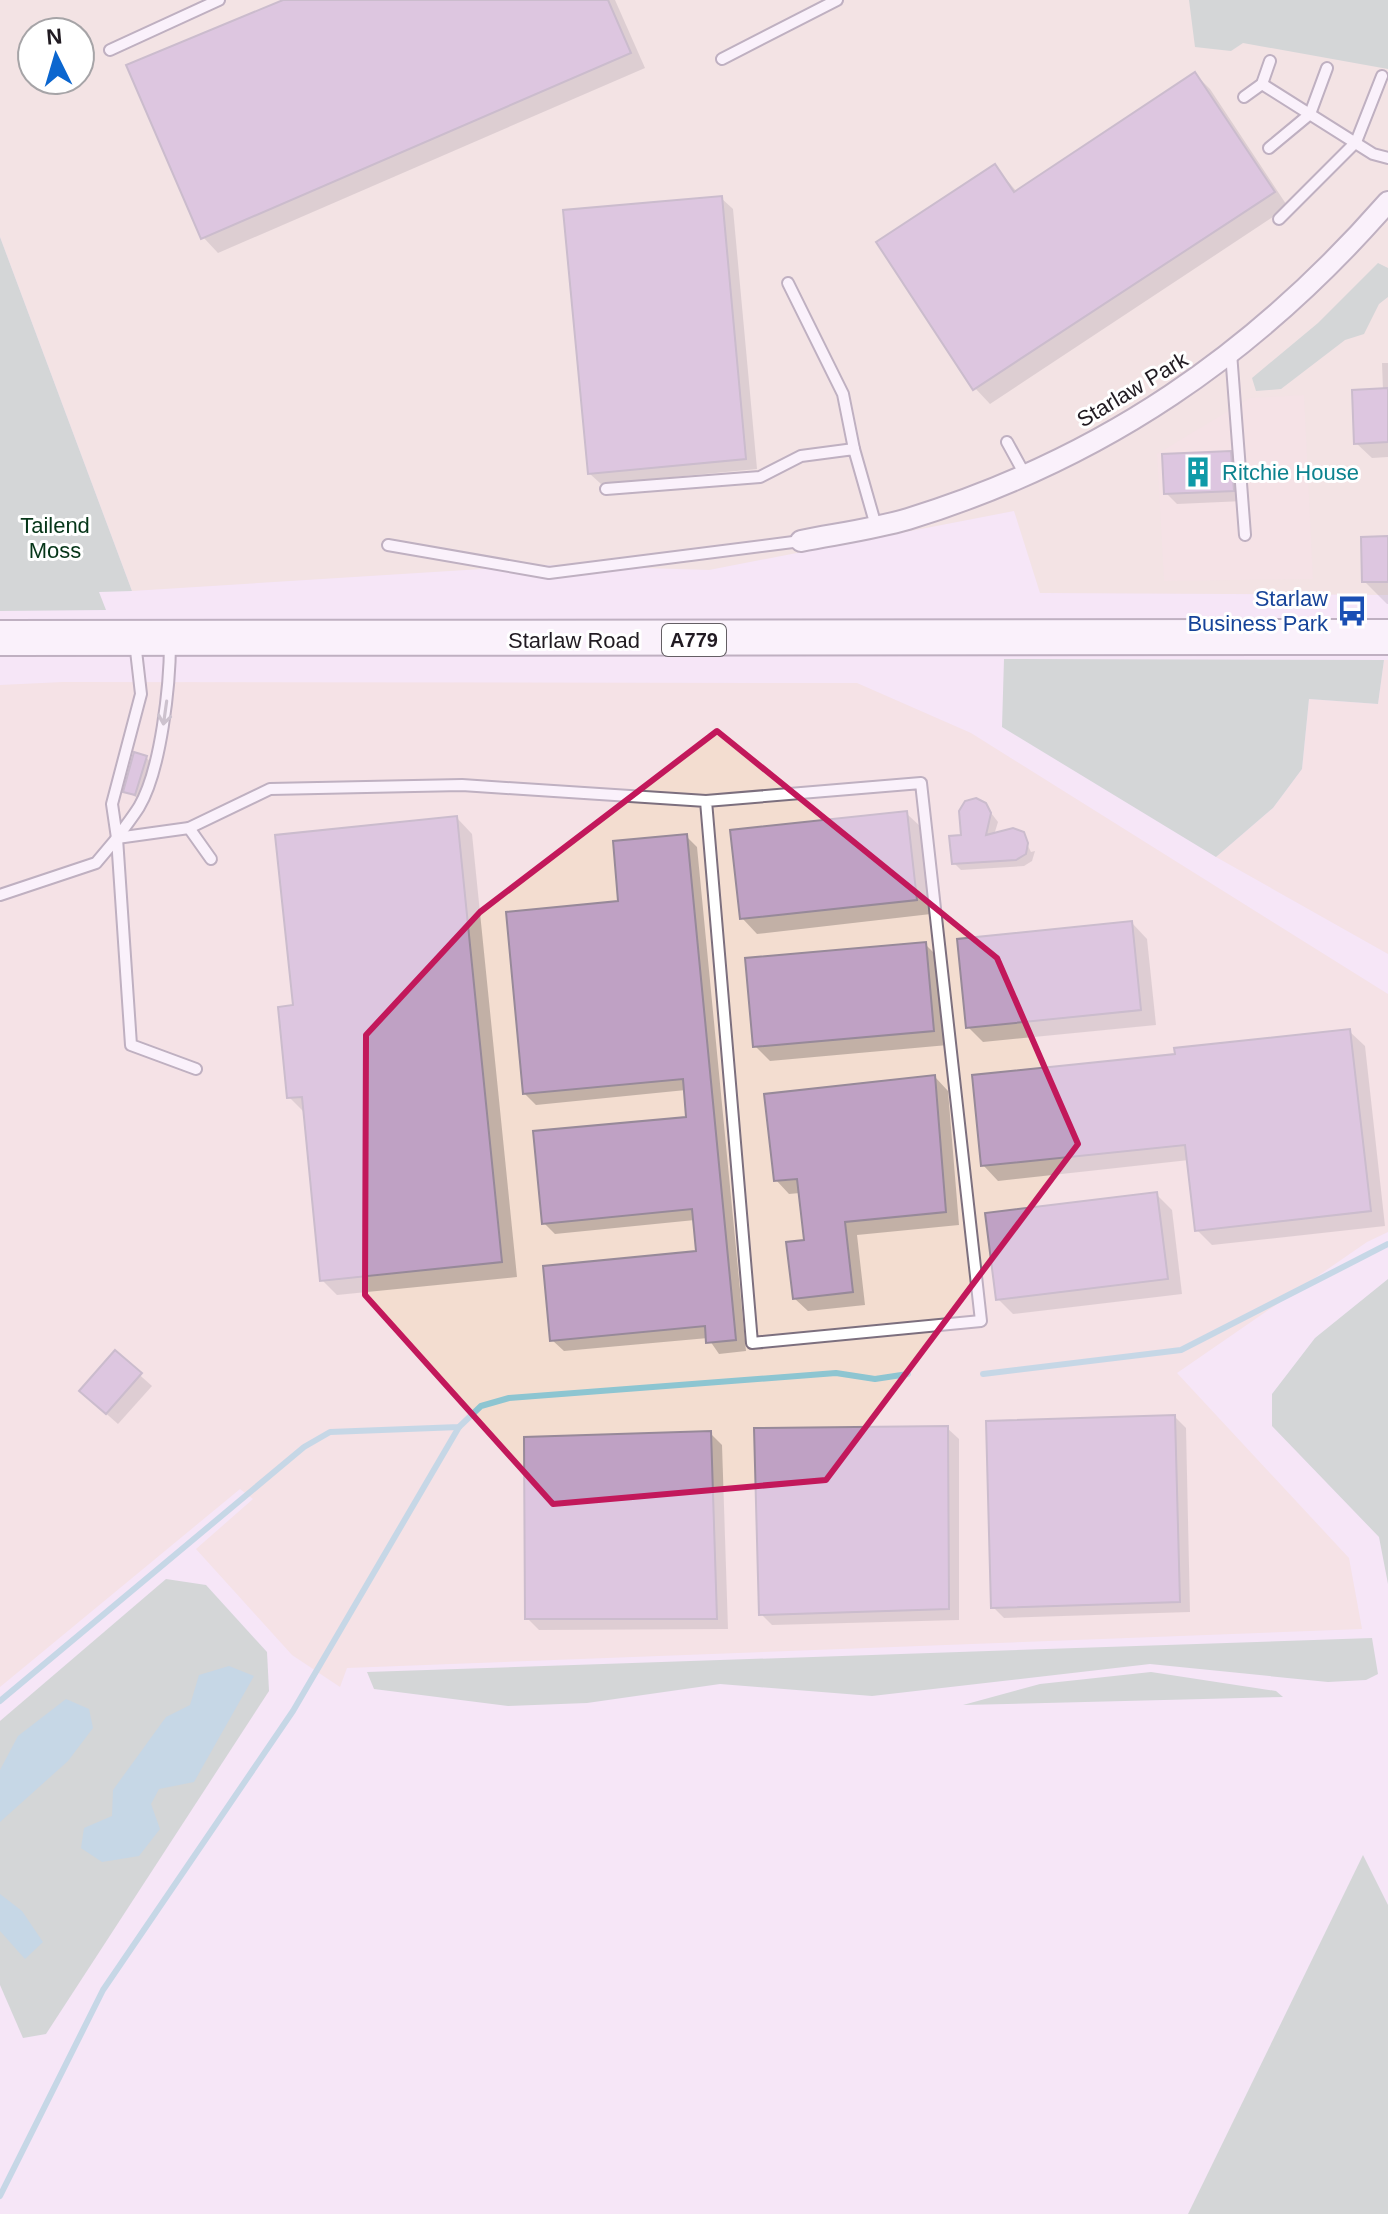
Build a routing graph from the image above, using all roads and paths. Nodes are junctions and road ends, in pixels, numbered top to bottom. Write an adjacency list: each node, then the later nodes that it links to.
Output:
1 (219, 0): 3 (lane)
2 (837, 0): 4 (lane)
3 (110, 50)
4 (722, 59)
5 (1270, 61): 8 (lane)
6 (1327, 68): 10 (lane)
7 (1382, 76): 11 (lane)
8 (1262, 84): 9 (lane); 10 (lane)
9 (1244, 97)
10 (1310, 114): 11 (lane); 12 (lane)
11 (1356, 142): 13 (lane); 15 (lane)
12 (1269, 148)
13 (1388, 158)
14 (1388, 202): 17 (street, Starlaw Park)
15 (1279, 219)
16 (788, 283): 19 (lane)
17 (1231, 353): 20 (street, Starlaw Park); 23 (lane)
18 (1007, 442): 20 (lane)
19 (854, 449): 21 (lane); 22 (lane)
20 (1024, 473): 22 (street, Starlaw Park)
21 (606, 489)
22 (876, 526): 24 (street, Starlaw Park)
23 (1245, 535)
24 (801, 541): 25 (lane)
25 (388, 545)
26 (134, 636): 27 (main road, Starlaw Road / A779); 29 (main road, Starlaw Road / A779); 32 (lane)
27 (170, 636): 28 (main road, Starlaw Road / A779); 32 (lane, one-way to 32)
28 (1388, 637)
29 (0, 638)
30 (706, 801): 30 (lane); 31 (lane)
31 (189, 828): 32 (lane); 33 (lane)
32 (117, 838): 34 (lane); 35 (lane)
33 (211, 859)
34 (0, 895)
35 (196, 1069)

